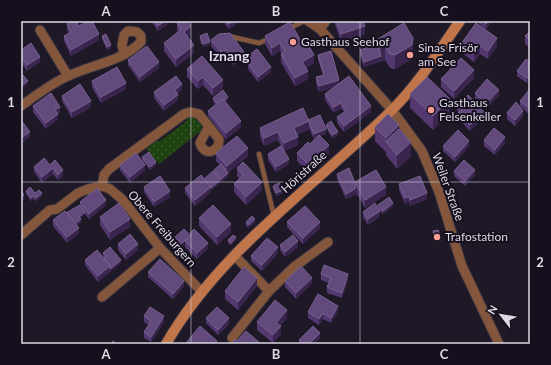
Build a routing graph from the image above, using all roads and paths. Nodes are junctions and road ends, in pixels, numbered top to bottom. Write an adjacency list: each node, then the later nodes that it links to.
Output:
1 (304, 21): 6 (lane)
2 (308, 21): 7 (street, Weiler Straße)
3 (326, 21): 7 (street)
4 (460, 21): 13 (main road, Höristraße)
5 (40, 30): 11 (street)
6 (285, 30)
7 (320, 30): 13 (street, Weiler Straße)
8 (278, 34): 9 (lane)
9 (223, 37)
10 (124, 54): 11 (street)
11 (68, 76): 12 (street)
12 (21, 106)
13 (392, 110): 17 (main road, Höristraße); 27 (street, Weiler Straße)
14 (208, 128): 16 (street)
15 (259, 154): 17 (lane)
16 (102, 186): 18 (street); 20 (street, Obere Freiburgern)
17 (274, 216): 21 (main road, Höristraße)
18 (21, 234)
19 (328, 242): 22 (street)
20 (160, 248): 23 (street, Obere Freiburgern); 24 (street)
21 (235, 256): 22 (street); 23 (main road, Höristraße)
22 (269, 290): 25 (street)
23 (201, 291): 26 (main road, Höristraße)
24 (102, 297)
25 (232, 338)
26 (166, 344)
27 (499, 344)

